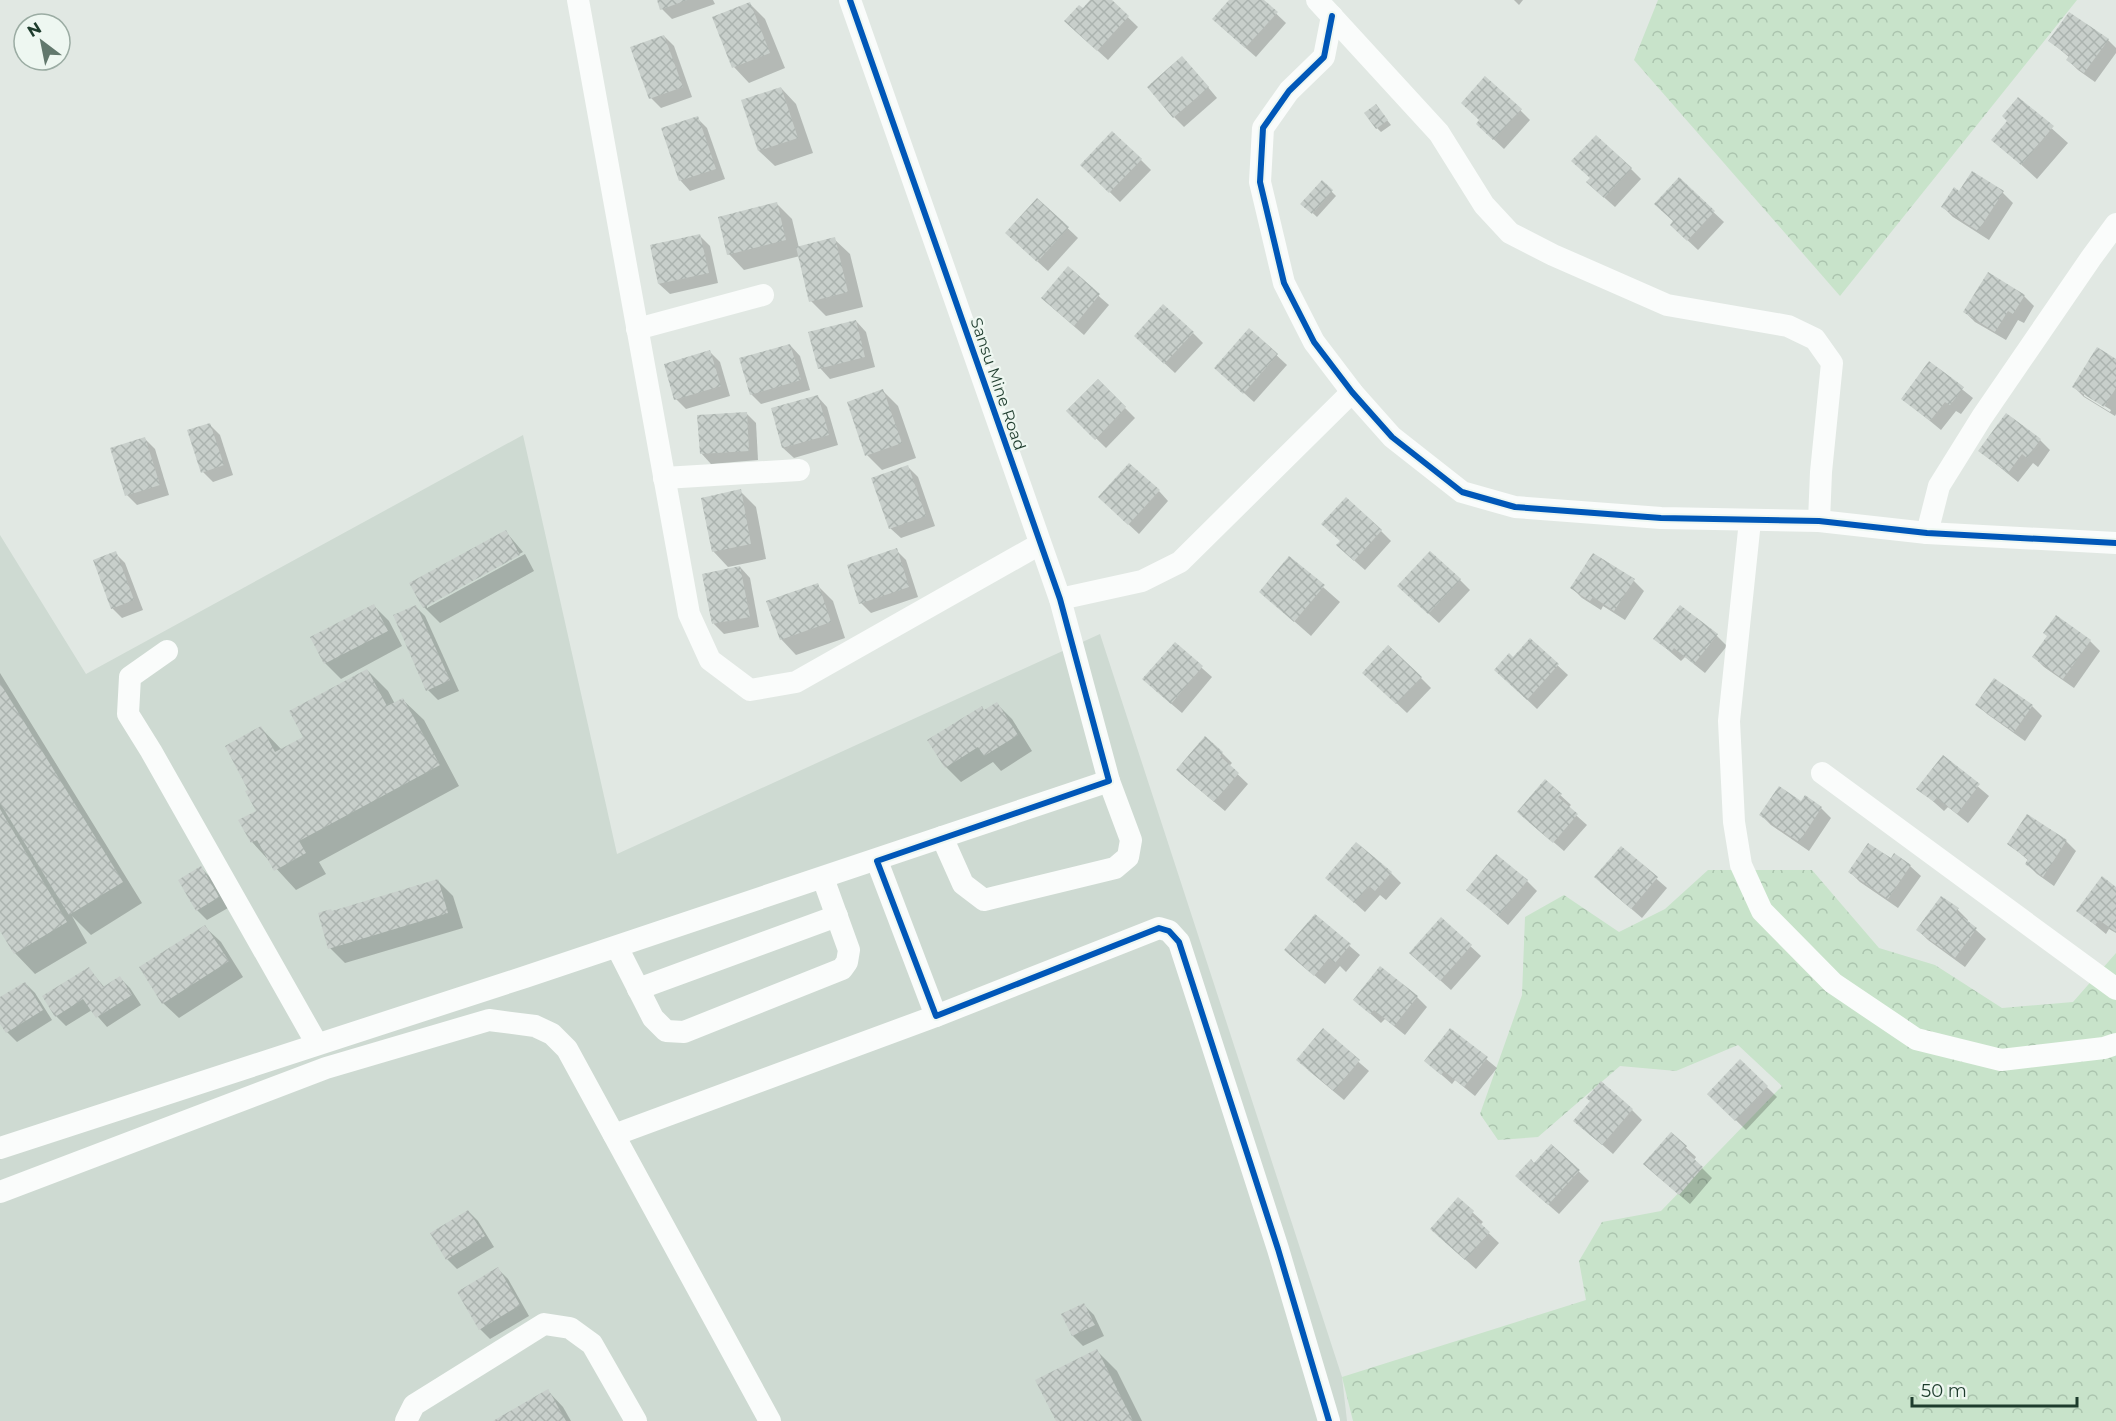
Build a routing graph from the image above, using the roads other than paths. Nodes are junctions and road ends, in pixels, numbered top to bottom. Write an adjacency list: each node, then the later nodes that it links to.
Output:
1 (578, 0): 6 (street)
2 (850, 0): 14 (street, Sansu Mine Road)
3 (1324, 8): 7 (street); 11 (street)
4 (2116, 224): 12 (street)
5 (764, 295): 6 (street)
6 (637, 328): 9 (street)
7 (1352, 392): 10 (street); 15 (street)
8 (799, 470): 9 (street)
9 (664, 478): 14 (street)
10 (1750, 521): 11 (street); 28 (street)
11 (1819, 521): 12 (street)
12 (1927, 533): 13 (street)
13 (2116, 543)
14 (1040, 544): 15 (street, Sansu Mine Road)
15 (1060, 599): 18 (street, Sansu Mine Road)
16 (167, 651): 27 (street)
17 (1822, 772): 24 (street)
18 (1109, 781): 19 (street); 19 (street, Sansu Mine Road)
19 (942, 837): 20 (street)
20 (877, 861): 21 (street); 26 (street)
21 (823, 878): 22 (street); 23 (street)
22 (837, 916): 25 (street); 25 (street)
23 (617, 947): 25 (street); 27 (street)
24 (2116, 988)
25 (638, 989)
26 (936, 1016): 29 (street); 35 (street)
27 (317, 1044): 30 (street)
28 (2116, 1044)
29 (614, 1135): 31 (street); 34 (street)
30 (0, 1148)
31 (0, 1192)
32 (406, 1421): 33 (street)
33 (636, 1421)
34 (770, 1421)
35 (1329, 1421)

